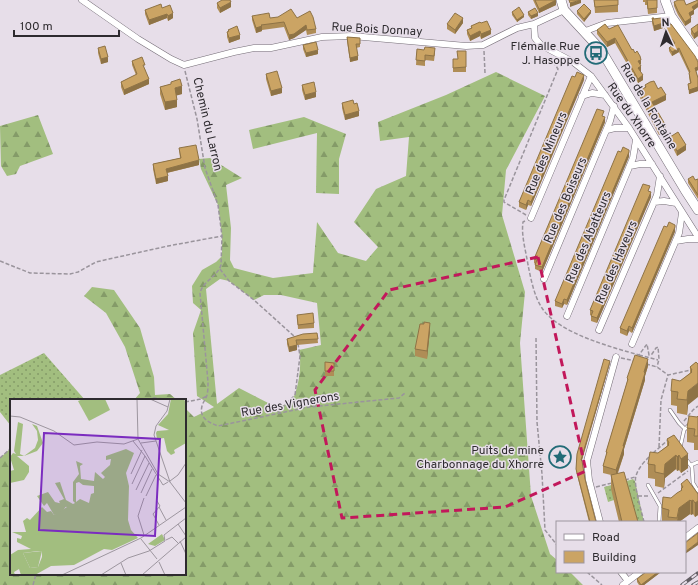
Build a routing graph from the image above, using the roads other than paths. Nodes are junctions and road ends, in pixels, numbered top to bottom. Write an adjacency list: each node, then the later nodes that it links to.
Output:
1 (82, 0): 9 (street, Chemin du Larron)
2 (561, 0): 4 (street, Rue de la Fontaine)
3 (665, 0): 5 (street)
4 (564, 10): 6 (street, Rue Bois Donnay); 7 (street, Rue de la Fontaine)
5 (671, 16): 7 (street); 8 (street)
6 (534, 24): 9 (street, Rue Bois Donnay); 10 (street, Rue du Xhorre)
7 (584, 32): 22 (street, Rue de la Fontaine)
8 (698, 55)
9 (184, 65)
10 (591, 76): 11 (street, Rue du Xhorre); 12 (street, Rue des Mineurs)
11 (605, 95): 12 (street); 13 (street, Rue du Xhorre)
12 (582, 96): 24 (street, Rue des Mineurs)
13 (614, 106): 14 (street, Rue du Xhorre); 15 (street, Rue des Boiseurs)
14 (629, 128): 15 (street); 16 (street, Rue du Xhorre)
15 (606, 130): 27 (street, Rue des Boiseurs)
16 (636, 140): 17 (street, Rue du Xhorre); 18 (street, Rue des Abatteurs)
17 (652, 164): 18 (street); 19 (street, Rue du Xhorre)
18 (630, 166): 28 (street, Rue des Abatteurs)
19 (660, 176): 20 (street, Rue des Haveurs); 21 (street, Rue du Xhorre)
20 (654, 202): 21 (street); 29 (street, Rue des Haveurs)
21 (676, 203): 23 (street, Rue du Xhorre)
22 (698, 210)
23 (682, 212): 25 (street, Rue du Xhorre); 26 (street)
24 (531, 218)
25 (698, 238): 26 (street)
26 (676, 241): 30 (street)
27 (544, 279)
28 (567, 316)
29 (599, 330)
30 (632, 344)
31 (616, 357): 39 (street)
32 (670, 410): 34 (lane)
33 (694, 422): 34 (lane)
34 (684, 428): 36 (lane)
35 (698, 462): 36 (lane)
36 (690, 464): 38 (lane)
37 (648, 485): 40 (lane)
38 (698, 491)
39 (600, 521)
40 (658, 521)
41 (698, 528): 42 (street)
42 (686, 537)
43 (621, 573): 45 (street)
44 (639, 573): 45 (street)
45 (626, 583)

